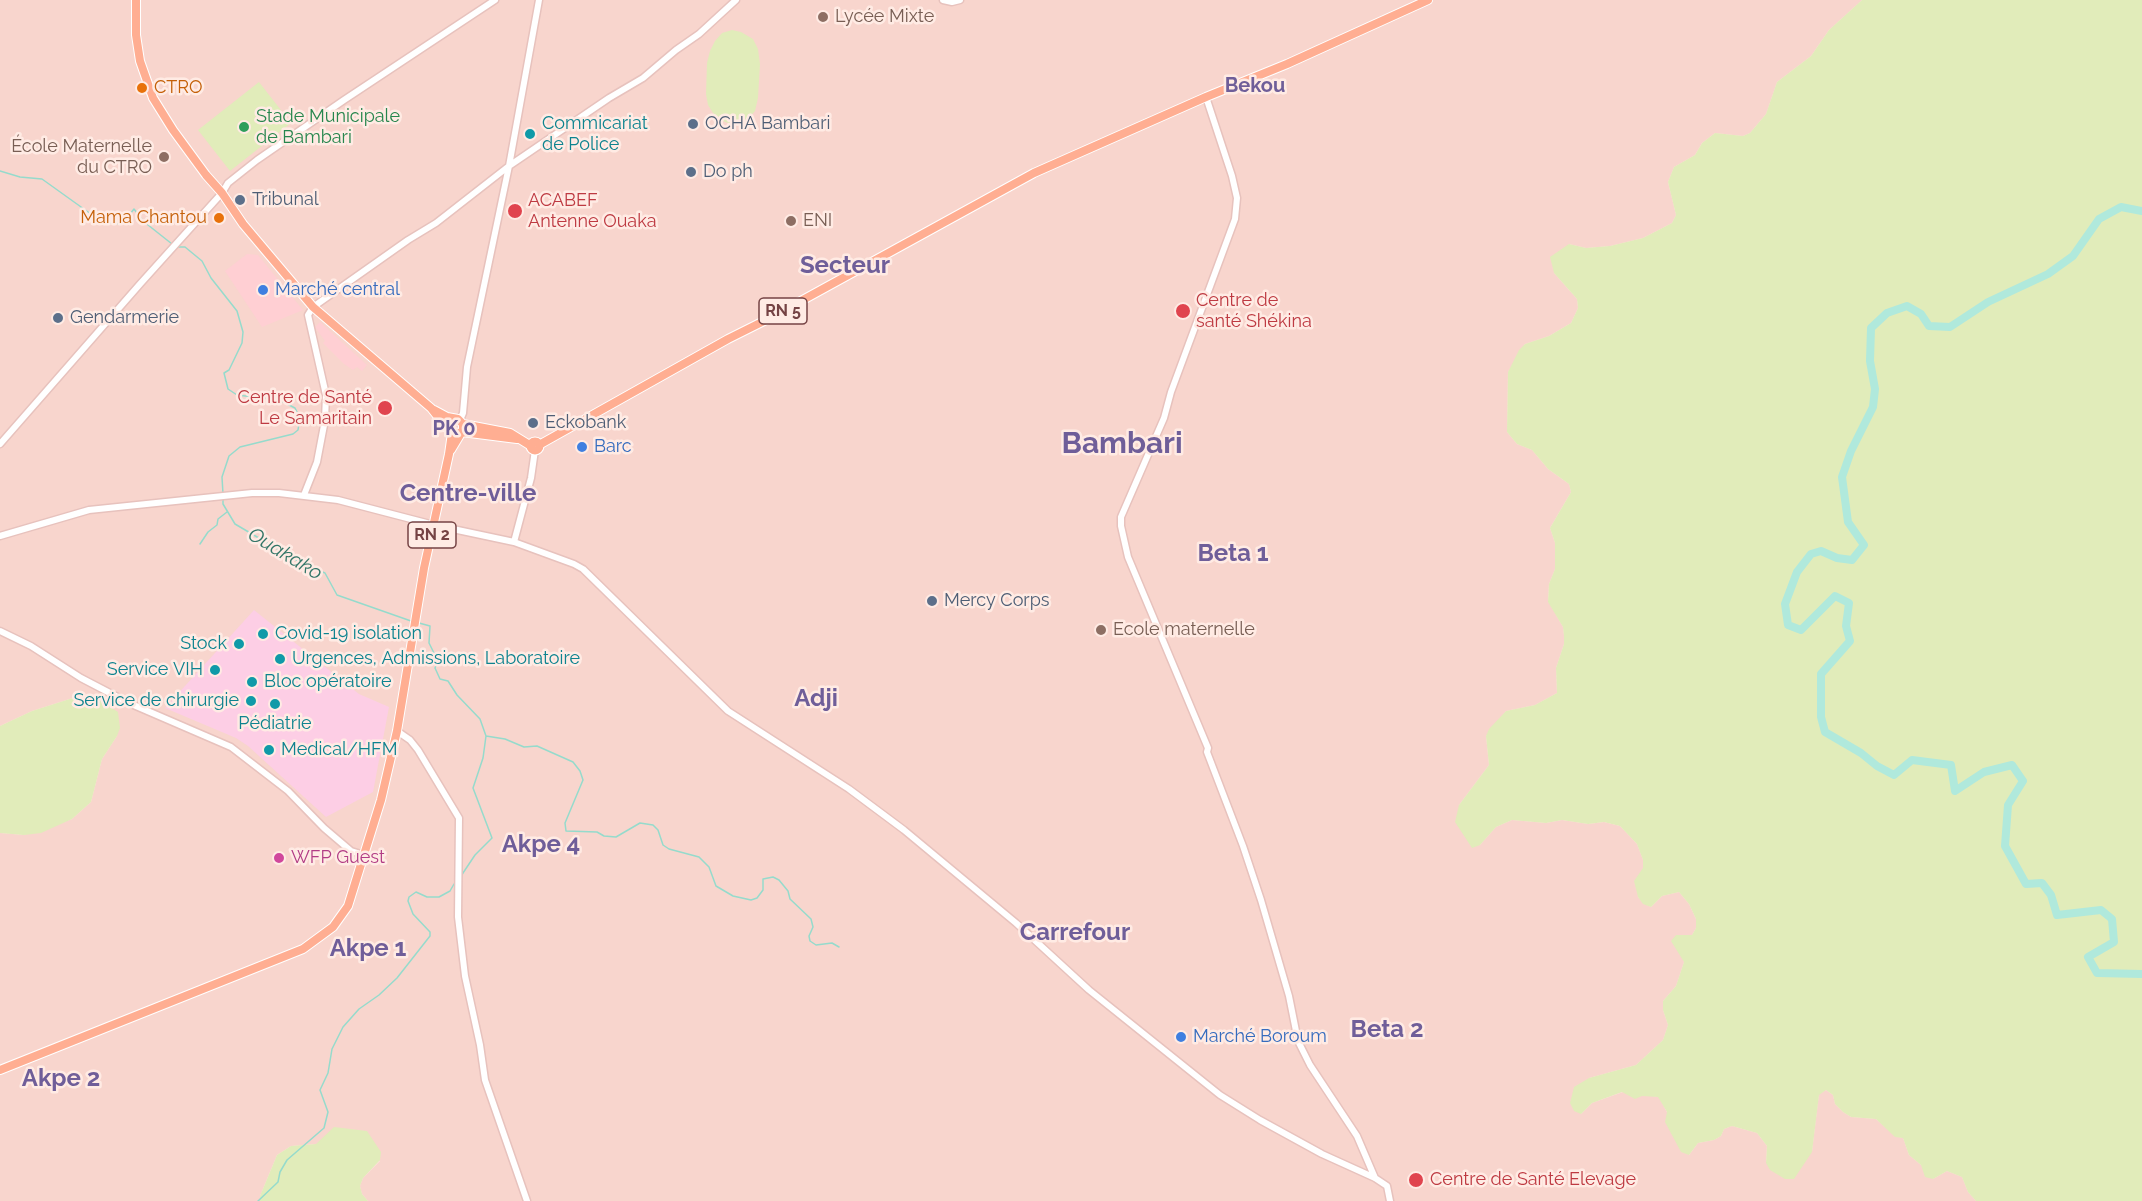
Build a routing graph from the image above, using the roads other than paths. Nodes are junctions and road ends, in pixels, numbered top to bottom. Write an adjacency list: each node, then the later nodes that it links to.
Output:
1 (136, 0): 10 (main road)
2 (495, 0): 10 (street)
3 (539, 0): 9 (street)
4 (736, 0): 9 (street)
5 (943, 0): 6 (street)
6 (960, 0)
7 (1428, 0): 8 (main road, RN 5)
8 (1206, 97): 14 (main road, RN 5); 23 (street)
9 (509, 166): 11 (street); 12 (street)
10 (222, 193): 11 (main road); 13 (street)
11 (313, 307): 12 (main road); 15 (street)
12 (457, 426): 14 (main road); 16 (main road, RN 2)
13 (0, 444)
14 (535, 447): 18 (street)
15 (304, 495): 16 (street); 17 (street)
16 (434, 525): 18 (street); 20 (main road, RN 2)
17 (0, 536)
18 (514, 542): 23 (street)
19 (0, 631): 21 (street)
20 (397, 731): 21 (main road, RN 2); 24 (street)
21 (364, 855): 22 (main road, RN 2)
22 (0, 1070)
23 (1376, 1178): 25 (street)
24 (527, 1201)
25 (1390, 1201)

